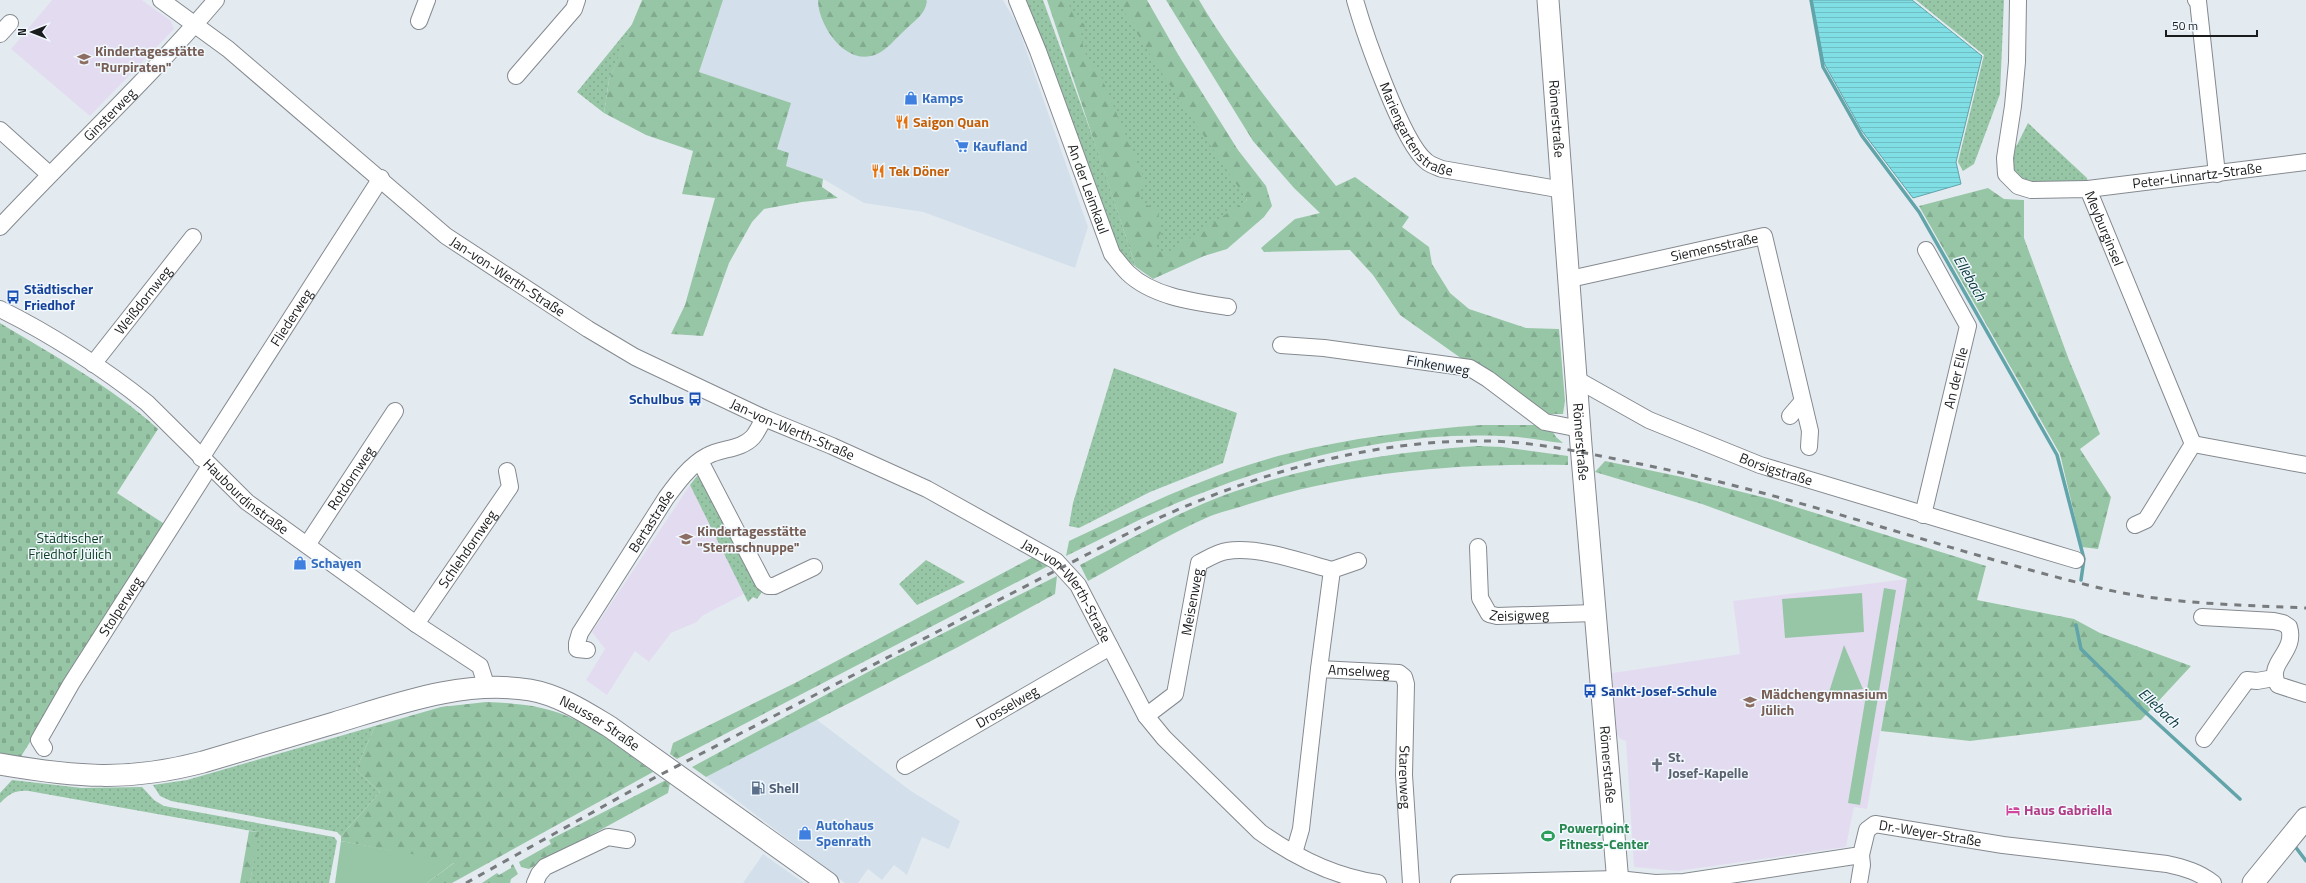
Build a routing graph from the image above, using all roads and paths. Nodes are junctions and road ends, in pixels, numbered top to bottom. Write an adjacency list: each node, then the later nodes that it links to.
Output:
1 (161, 0): 11 (street, Jan-von-Werth-Straße)
2 (216, 0): 11 (street, Ginsterweg)
3 (427, 0): 10 (street)
4 (577, 0): 12 (street)
5 (1017, 0): 24 (street, An der Leimkaul)
6 (1355, 0): 19 (street, Mariengartenstraße)
7 (1548, 0): 19 (main road, Römerstraße)
8 (2018, 0): 18 (street, Meyburginsel)
9 (2196, 0): 16 (street)
10 (419, 21)
11 (195, 24): 15 (street, Ginsterweg); 17 (street, Jan-von-Werth-Straße)
12 (516, 76)
13 (0, 130): 15 (street)
14 (2306, 162): 16 (street, Peter-Linnartz-Straße)
15 (49, 174): 20 (street, Ginsterweg)
16 (2217, 174): 18 (street, Peter-Linnartz-Straße)
17 (381, 178): 32 (street, Jan-von-Werth-Straße); 37 (street, Fliederweg)
18 (2088, 189): 34 (street, Meyburginsel)
19 (1563, 190): 23 (main road, Römerstraße)
20 (0, 227)
21 (193, 237): 27 (street, Weißdornweg)
22 (1926, 250): 40 (street, An der Elle)
23 (1570, 279): 28 (main road, Römerstraße); 29 (street, Siemensstraße)
24 (1228, 306)
25 (0, 308): 27 (street, Haubourdinstraße)
26 (1281, 345): 33 (street, Finkenweg)
27 (93, 364): 37 (street, Haubourdinstraße)
28 (1576, 379): 33 (main road, Römerstraße); 40 (street, Borsigstraße)
29 (1802, 402): 31 (street); 35 (street, Siemensstraße)
30 (395, 411): 42 (street, Rotdornweg)
31 (1790, 416)
32 (764, 418): 36 (street, Bertastraße); 51 (street, Jan-von-Werth-Straße)
33 (1580, 428): 48 (main road, Römerstraße)
34 (2193, 444): 38 (street); 41 (street)
35 (1809, 447)
36 (700, 461): 46 (street); 52 (street, Bertastraße)
37 (206, 462): 42 (street, Haubourdinstraße); 60 (street, Stolperweg)
38 (2306, 465)
39 (507, 471): 50 (street, Schlehdornweg)
40 (1923, 515): 44 (street, Borsigstraße)
41 (2135, 525)
42 (307, 545): 50 (street, Haubourdinstraße)
43 (1478, 547): 48 (street, Zeisigweg)
44 (2076, 560)
45 (1358, 562): 47 (street)
46 (814, 567)
47 (1332, 570): 53 (street); 58 (street, Meisenweg)
48 (1595, 613): 67 (main road, Römerstraße)
49 (2202, 617): 55 (street)
50 (416, 624): 56 (street, Haubourdinstraße)
51 (1110, 647): 58 (street, Jan-von-Werth-Straße); 62 (street, Drosselweg)
52 (587, 650)
53 (1319, 669): 54 (street, Amselweg); 65 (street)
54 (1399, 673): 71 (street, Starenweg)
55 (2274, 678): 57 (street); 59 (street)
56 (487, 688): 61 (main road, Neusser Straße); 69 (main road, Neusser Straße)
57 (2306, 694)
58 (1146, 716): 65 (street, Jan-von-Werth-Straße)
59 (2204, 739)
60 (44, 748)
61 (0, 764)
62 (904, 766)
63 (2306, 818): 75 (main road)
64 (627, 840): 68 (street)
65 (1294, 853): 70 (street, Jan-von-Werth-Straße)
66 (1862, 855): 67 (street); 73 (street, Dr.-Weyer-Straße); 74 (street, Dr.-Weyer-Straße)
67 (1618, 881): 72 (street)
68 (535, 883)
69 (828, 883)
70 (1378, 883)
71 (1411, 883)
72 (1459, 883)
73 (1859, 883)
74 (2213, 883)
75 (2253, 883)

